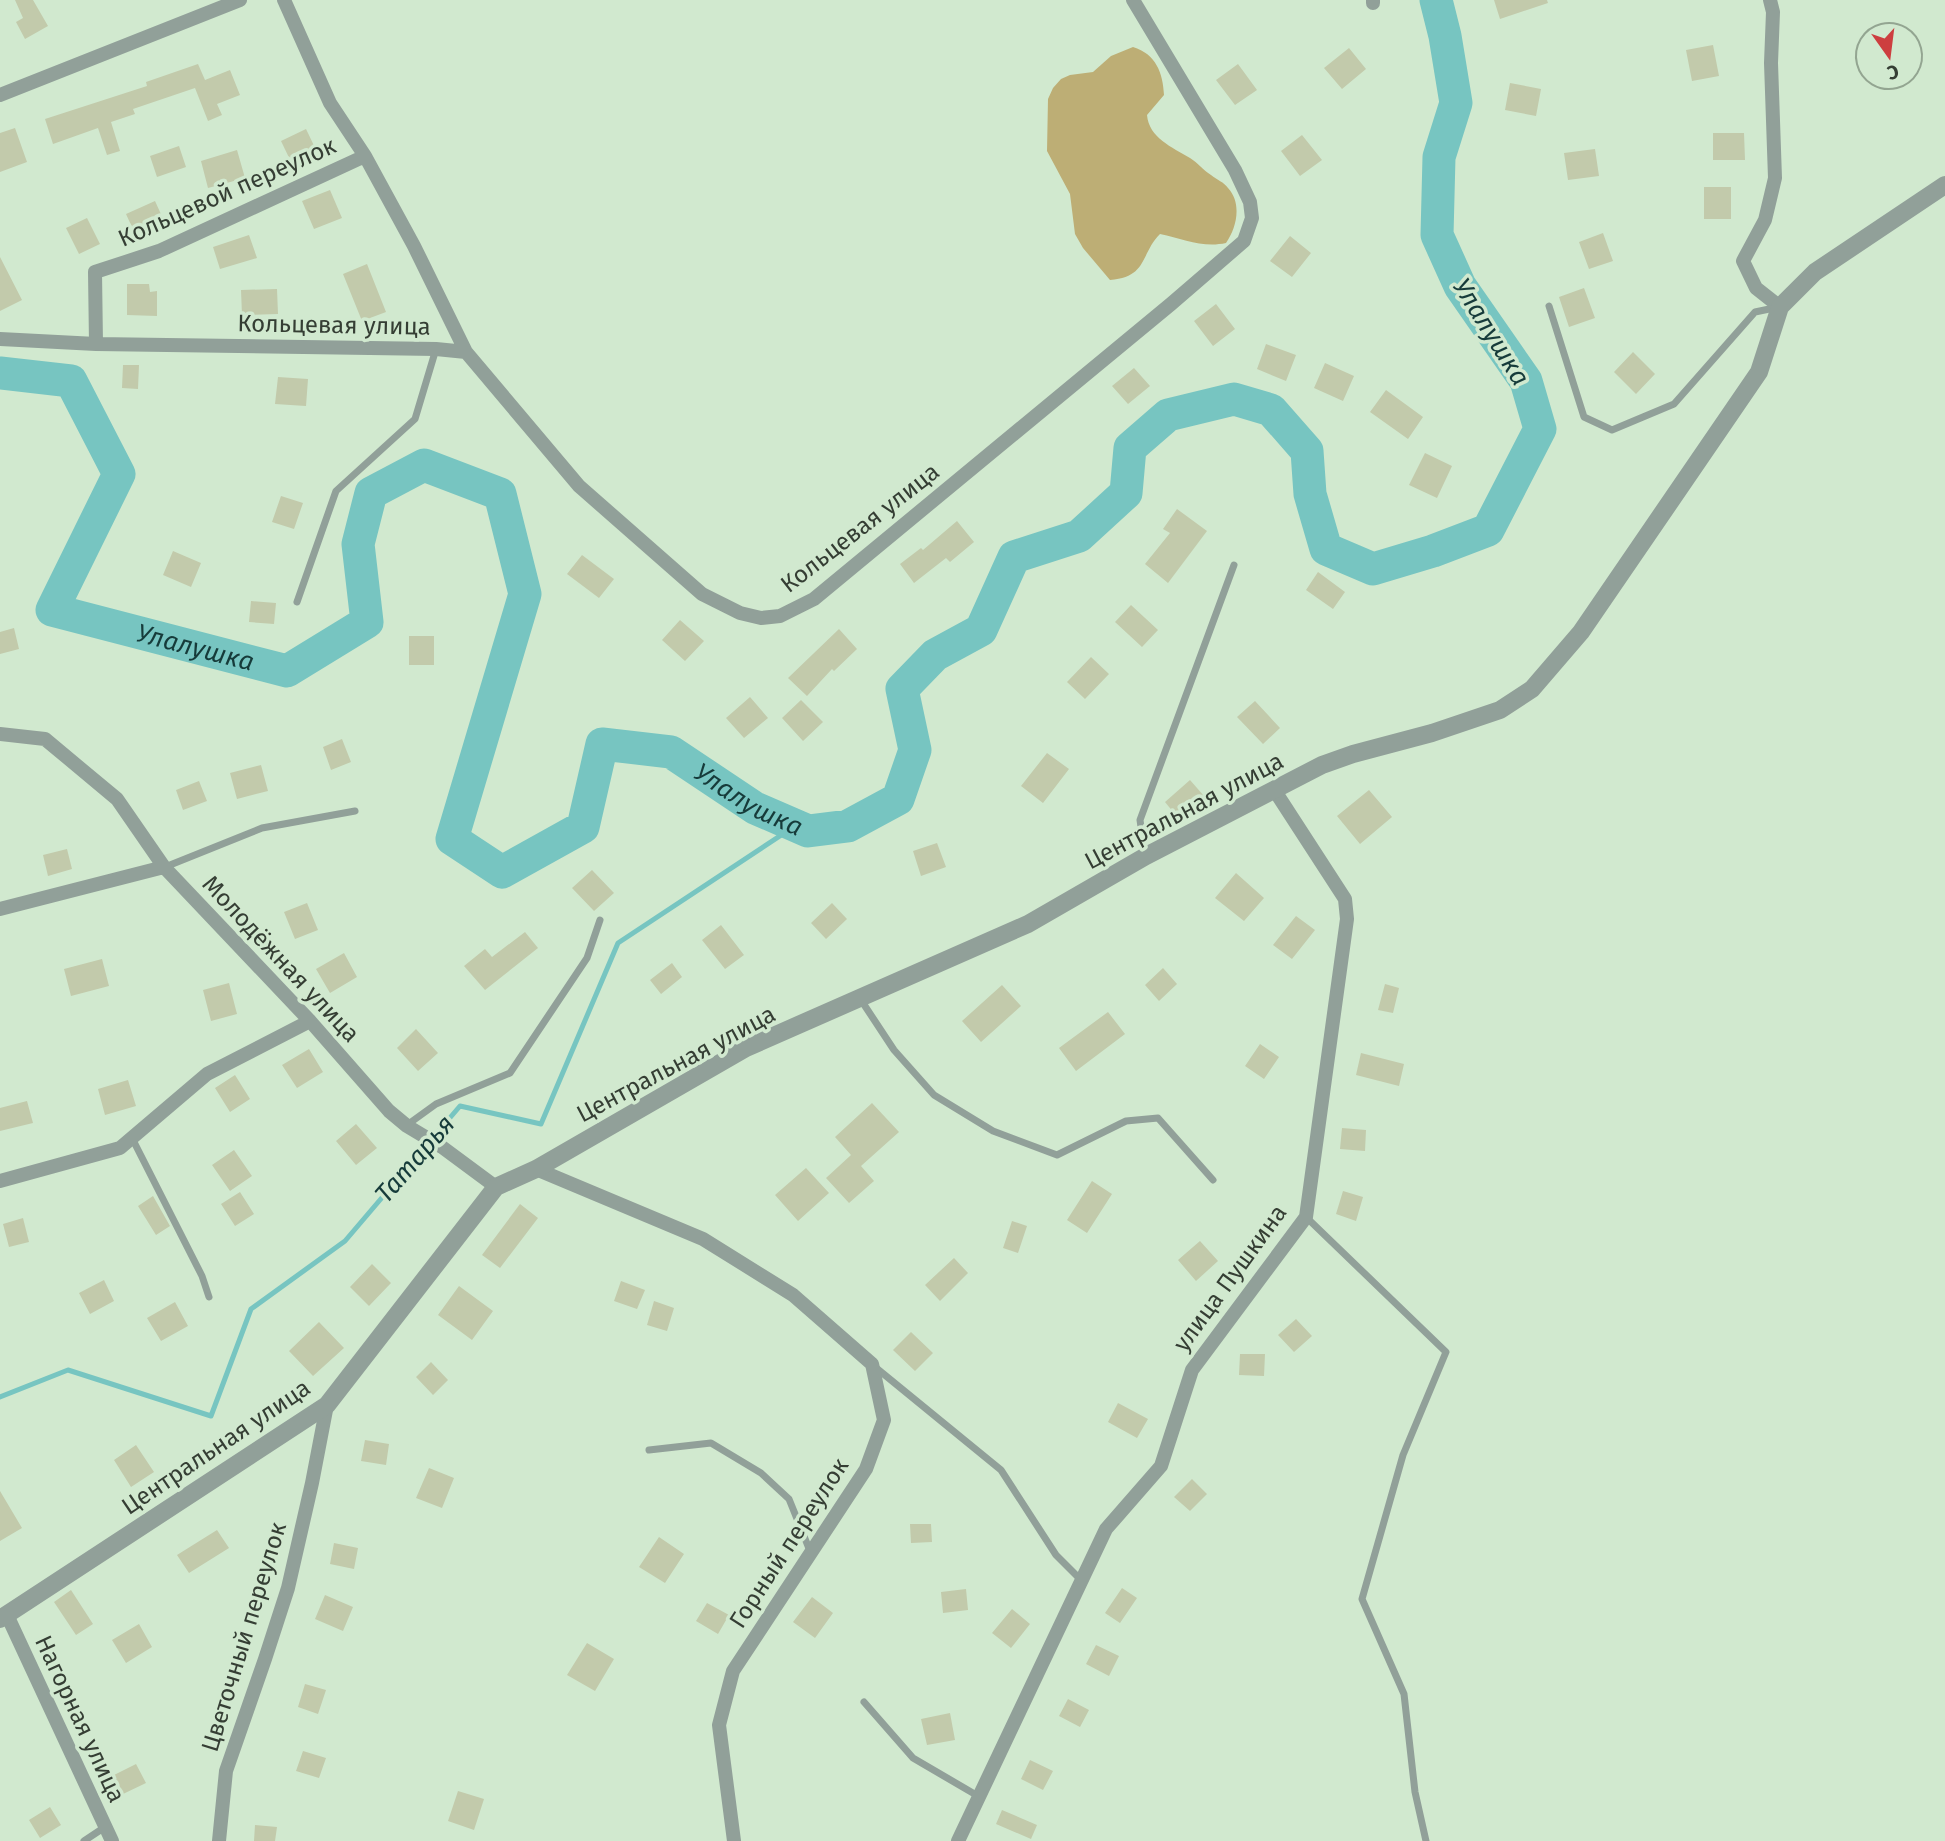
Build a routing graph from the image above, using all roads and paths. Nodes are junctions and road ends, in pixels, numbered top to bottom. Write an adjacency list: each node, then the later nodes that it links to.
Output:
1 (240, 0): 5 (street)
2 (284, 0): 6 (street)
3 (1133, 0): 13 (street, Кольцевая улица)
4 (1770, 0): 9 (street)
5 (0, 95)
6 (365, 156): 11 (street, Кольцевой переулок); 13 (street)
7 (1945, 185): 9 (street)
8 (1549, 306): 9 (lane)
9 (1780, 307): 17 (street, Центральная улица)
10 (0, 339): 11 (street, Кольцевая улица)
11 (96, 344): 12 (street, Кольцевая улица)
12 (436, 349): 13 (street, Кольцевая улица); 15 (lane)
13 (466, 352)
14 (1234, 565): 19 (lane)
15 (296, 602)
16 (0, 734): 20 (street, Молодёжная улица)
17 (1275, 790): 19 (street, Центральная улица); 31 (street, улица Пушкина)
18 (355, 811): 20 (lane)
19 (1146, 856): 23 (street, Центральная улица)
20 (164, 867): 21 (street); 24 (street, Молодёжная улица)
21 (0, 909)
22 (600, 920): 25 (lane)
23 (861, 999): 27 (street, Центральная улица); 28 (lane)
24 (310, 1021): 25 (street, Молодёжная улица); 26 (street)
25 (412, 1129): 30 (street, Молодёжная улица)
26 (132, 1137): 29 (street); 32 (lane)
27 (536, 1169): 30 (street, Центральная улица); 33 (street)
28 (1213, 1180)
29 (0, 1181)
30 (496, 1187): 34 (street, Центральная улица)
31 (1306, 1217): 37 (street, улица Пушкина); 47 (lane)
32 (209, 1297)
33 (872, 1364): 36 (street, Горный переулок); 37 (lane)
34 (327, 1405): 38 (street, Центральная улица); 44 (street, Цветочный переулок)
35 (649, 1450): 36 (lane)
36 (810, 1552): 45 (street, Горный переулок)
37 (1081, 1581): 40 (street, улица Пушкина)
38 (3, 1617): 41 (street, Нагорная улица)
39 (864, 1702): 40 (lane)
40 (978, 1796): 46 (street, улица Пушкина)
41 (105, 1827): 42 (lane); 43 (street, Нагорная улица)
42 (84, 1841)
43 (112, 1841)
44 (219, 1841)
45 (734, 1841)
46 (958, 1841)
47 (1426, 1841)

